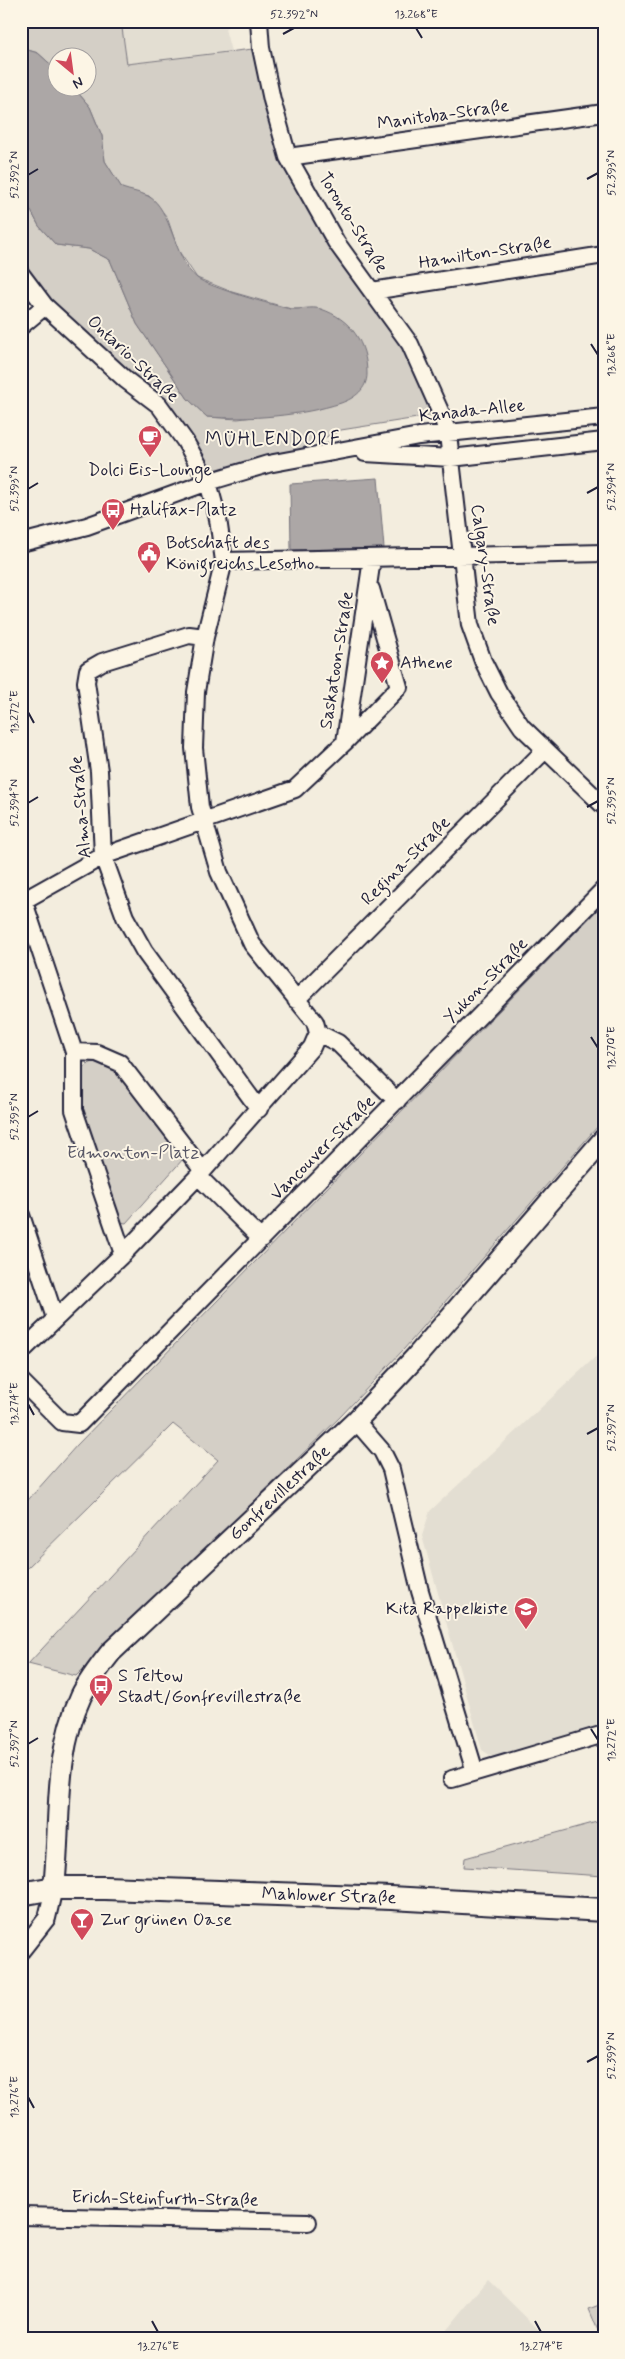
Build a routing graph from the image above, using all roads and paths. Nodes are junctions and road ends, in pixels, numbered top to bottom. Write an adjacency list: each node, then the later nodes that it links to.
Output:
1 (261, 23): 3 (street, Toronto-Straße)
2 (604, 113): 3 (street, Manitoba-Straße)
3 (288, 157): 6 (street, Toronto-Straße)
4 (604, 255): 6 (street, Hamilton-Straße)
5 (21, 274): 7 (street, Ontario-Straße)
6 (372, 291): 10 (street, Toronto-Straße)
7 (46, 306): 8 (street); 14 (street, Ontario-Straße)
8 (21, 326)
9 (604, 417): 10 (street, Kanada-Allee)
10 (448, 434): 12 (street, Kanada-Allee); 13 (street, Calgary-Straße)
11 (604, 441): 13 (street, Kanada-Allee)
12 (345, 451): 13 (street, Kanada-Allee); 14 (street, Kanada-Allee)
13 (451, 458): 17 (street, Calgary-Straße)
14 (208, 482): 15 (street, Kanada-Allee); 19 (street)
15 (21, 543)
16 (604, 553): 17 (street)
17 (461, 556): 18 (street); 23 (street, Calgary-Straße)
18 (372, 559): 19 (street); 20 (street, Saskatoon-Straße)
19 (224, 561): 21 (street)
20 (369, 584): 22 (street, Saskatoon-Straße); 22 (street, Saskatoon-Straße)
21 (205, 637): 25 (street); 26 (street, Alma-Straße)
22 (345, 742): 25 (street, Saskatoon-Straße)
23 (545, 750): 24 (street, Calgary-Straße); 29 (street, Regina-Straße)
24 (604, 806)
25 (203, 821): 26 (street, Saskatoon-Straße); 29 (street)
26 (103, 856): 28 (street, Saskatoon-Straße); 33 (street, Alma-Straße)
27 (604, 889): 32 (street, Yukon-Straße)
28 (22, 899): 31 (street)
29 (296, 1000): 30 (street)
30 (318, 1033): 32 (street, Vancouver-Straße); 33 (street)
31 (74, 1052): 35 (street); 38 (street)
32 (397, 1101): 37 (street, Vancouver-Straße)
33 (259, 1109): 35 (street)
34 (604, 1139): 42 (street, Gonfrevillestraße)
35 (200, 1173): 37 (street); 38 (street)
36 (21, 1216): 39 (street)
37 (261, 1239): 41 (street, Vancouver-Straße)
38 (123, 1254): 39 (street)
39 (55, 1318): 40 (street)
40 (21, 1352)
41 (21, 1381)
42 (356, 1421): 44 (street); 47 (street, Gonfrevillestraße)
43 (604, 1734): 44 (street)
44 (474, 1772): 45 (street)
45 (452, 1779)
46 (21, 1879): 47 (main road, Mahlower Straße)
47 (54, 1888): 48 (main road, Mahlower Straße); 49 (main road, Mahlower Straße); 50 (street)
48 (21, 1894)
49 (604, 1910)
50 (21, 1951)
51 (21, 2216): 52 (street, Erich-Steinfurth-Straße)
52 (308, 2222)

